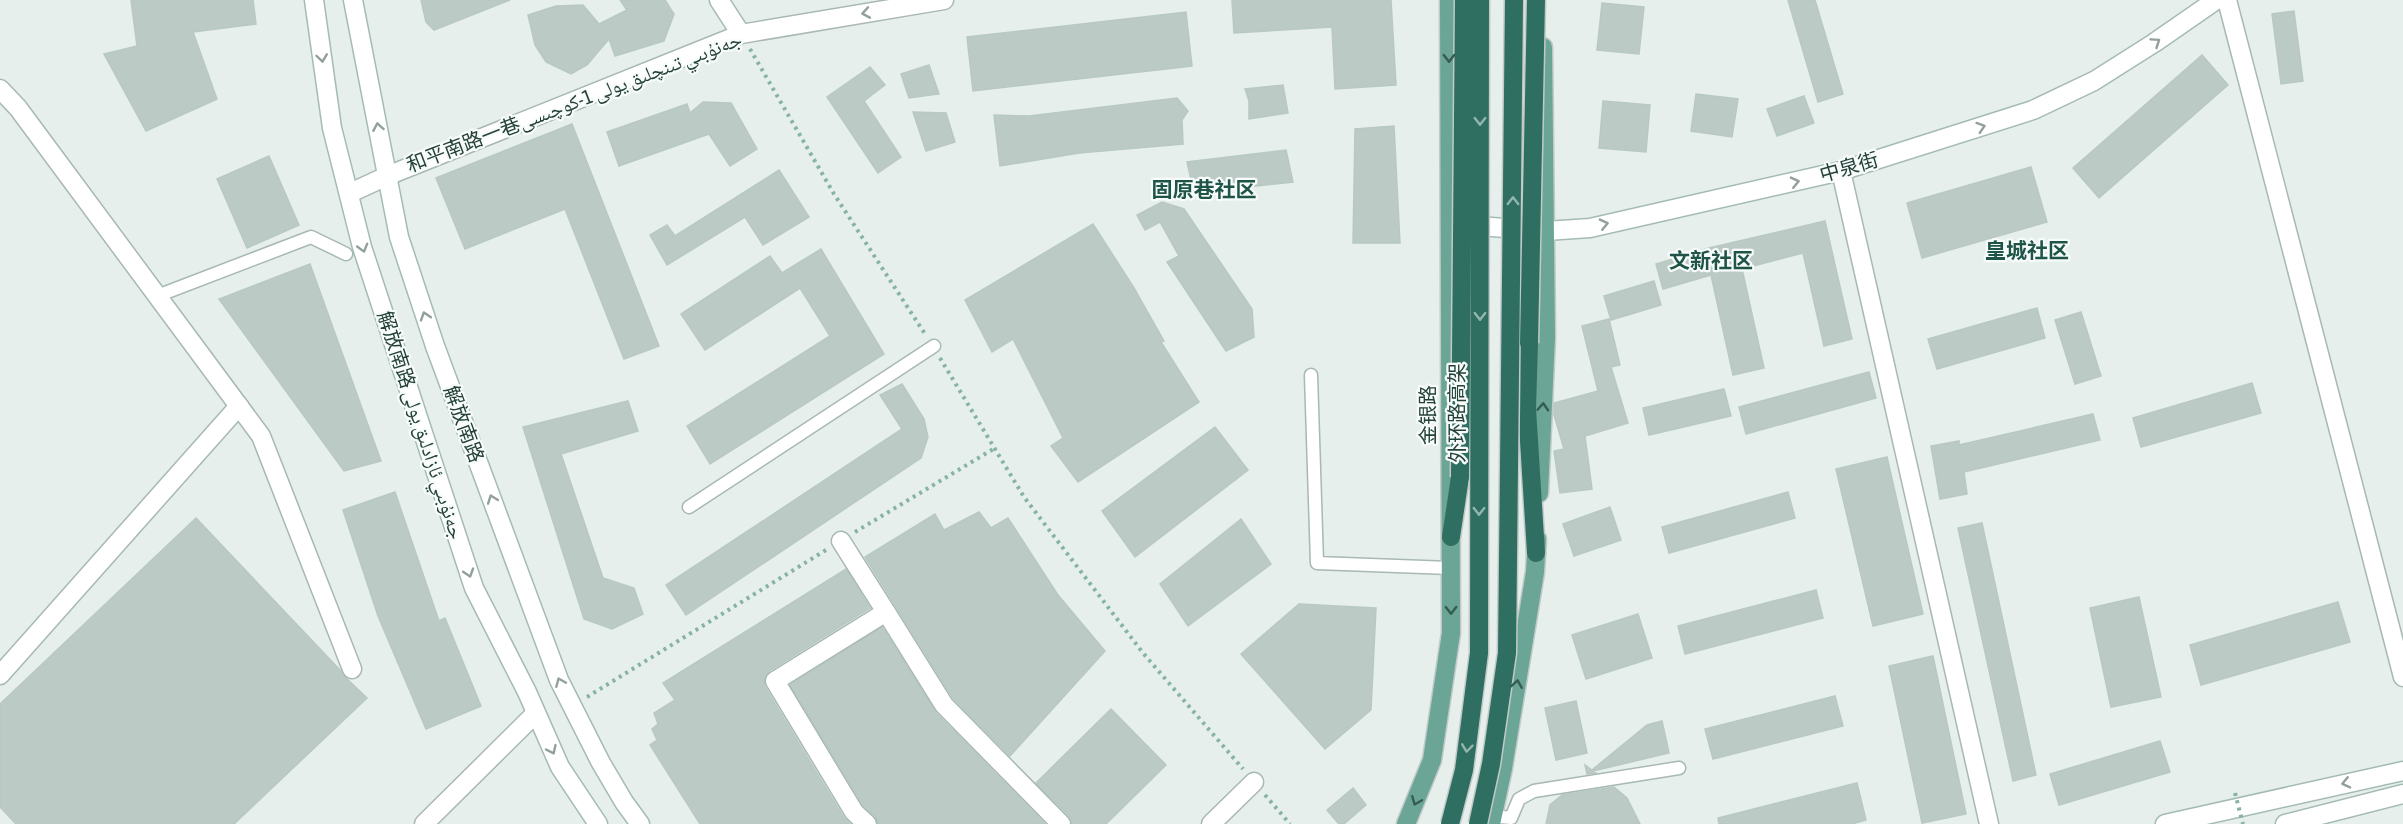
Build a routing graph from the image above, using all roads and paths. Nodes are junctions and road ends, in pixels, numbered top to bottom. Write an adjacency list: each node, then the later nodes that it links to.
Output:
1 (314, 0): 17 (street, 解放南路 جەنۇبىي ئازادلىق يولى, one-way to 17)
2 (353, 0): 16 (street, 解放南路, one-way to 2)
3 (719, 0): 13 (street)
4 (944, 0): 13 (street, 和平南路一巷جەنۇبىي تىنچلىق يولى 1-كوچىسى, one-way to 13)
5 (1449, 0): 18 (main road, 金银路, one-way to 18)
6 (1464, 0): 27 (highway, bridge)
7 (1480, 0): 51 (highway, 外环路高架, one-way to 51, bridge)
8 (1514, 0): 42 (highway, one-way to 8, bridge)
9 (1536, 0): 29 (highway, bridge)
10 (1542, 0): 19 (main road)
11 (2216, 0): 15 (street, 中泉街, one-way to 11)
12 (2227, 0): 34 (street)
13 (741, 34): 16 (street, 和平南路一巷جەنۇبىي تىنچلىق يولى 1-كوچىسى); 22 (path)
14 (0, 89): 21 (street)
15 (1841, 171): 19 (street, 中泉街, one-way to 15); 52 (street)
16 (387, 176): 17 (street, 和平南路一巷جەنۇبىي تىنچلىق يولى 1-كوچىسى); 35 (street, 解放南路, one-way to 16)
17 (350, 193): 36 (street, 解放南路 جەنۇبىي ئازادلىق يولى, one-way to 36)
18 (1450, 224): 19 (street, 中泉街); 27 (main road, 金银路)
19 (1546, 231): 29 (main road, one-way to 19)
20 (346, 254): 21 (lane)
21 (157, 296): 24 (street)
22 (934, 346): 25 (path); 26 (lane)
23 (1311, 375): 30 (lane)
24 (239, 406): 32 (street); 33 (street)
25 (994, 448): 28 (path); 39 (path)
26 (689, 507)
27 (1451, 537): 30 (main road, 金银路)
28 (841, 541): 31 (street); 35 (path)
29 (1536, 553): 42 (main road, one-way to 29)
30 (1450, 568): 50 (main road, 金银路, one-way to 50)
31 (886, 612): 46 (street); 47 (street)
32 (352, 669)
33 (0, 675)
34 (2403, 677)
35 (571, 706): 45 (street, 解放南路)
36 (535, 714): 43 (street); 44 (street, 解放南路 جەنۇبىي ئازادلىق يولى, one-way to 44)
37 (1679, 768): 42 (lane)
38 (2403, 771): 53 (street, one-way to 53)
39 (1254, 783): 48 (street); 49 (path)
40 (2235, 794): 54 (path, bridge)
41 (2403, 794): 55 (street)
42 (1487, 821)
43 (424, 824)
44 (598, 824)
45 (640, 824)
46 (867, 824)
47 (1060, 824)
48 (1210, 824)
49 (1290, 824)
50 (1406, 824)
51 (1450, 824)
52 (1989, 824)
53 (2165, 824)
54 (2243, 824)
55 (2285, 824)

